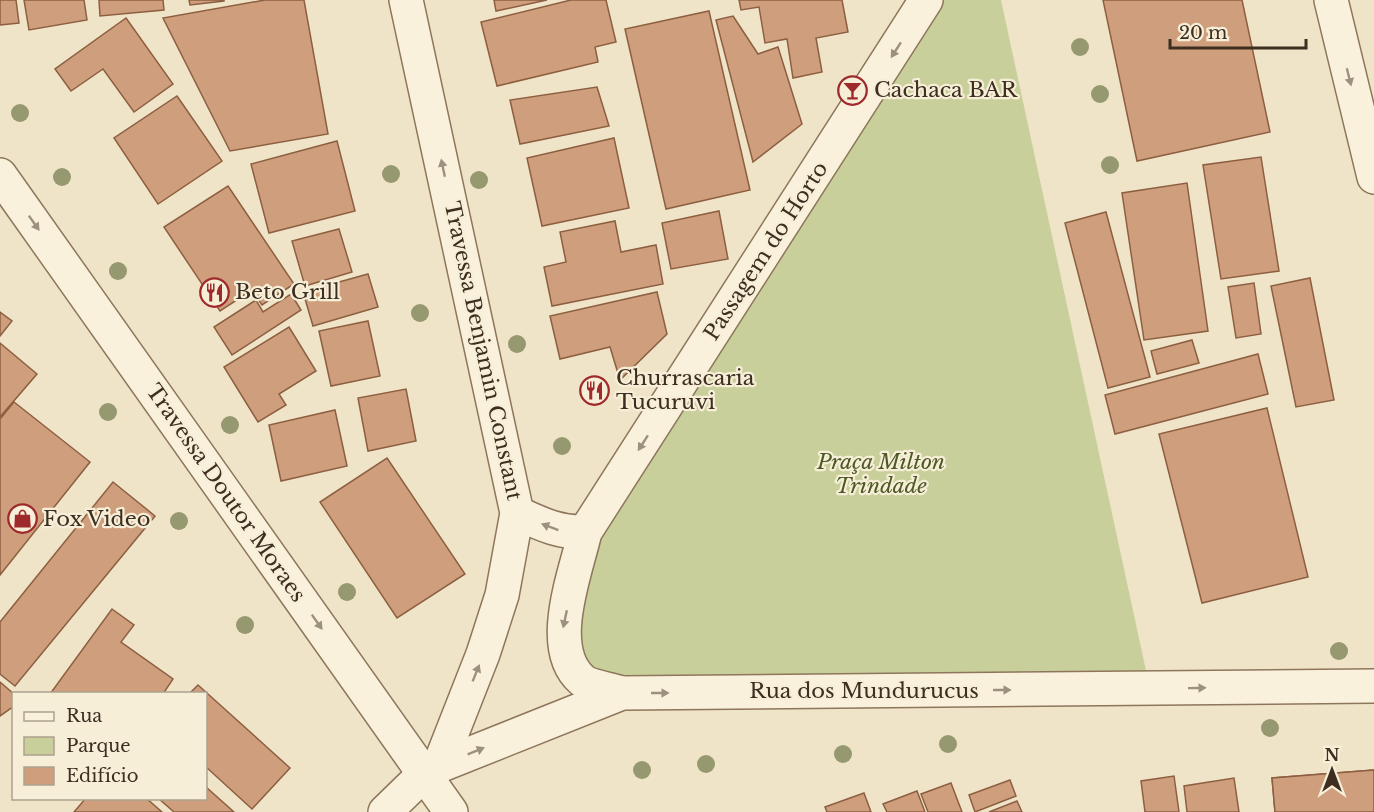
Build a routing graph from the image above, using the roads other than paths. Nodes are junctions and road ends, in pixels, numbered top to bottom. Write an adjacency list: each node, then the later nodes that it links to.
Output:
1 (406, 0): 6 (street, Travessa Benjamin Constant, one-way to 1)
2 (926, 0): 7 (street, Passagem do Horto, one-way to 7)
3 (1330, 0): 5 (street, one-way to 5)
4 (0, 175): 10 (street, Travessa Doutor Moraes, one-way to 10)
5 (1374, 177)
6 (518, 513): 7 (street, one-way to 6); 10 (street, Travessa Benjamin Constant, one-way to 6)
7 (585, 532): 9 (street, Passagem do Horto, one-way to 9)
8 (1374, 686): 9 (street, Rua dos Mundurucus, one-way to 8)
9 (622, 693): 10 (street, Rua dos Mundurucus, one-way to 9)
10 (431, 771): 11 (street, Rua dos Mundurucus); 12 (street, Travessa Doutor Moraes)
11 (386, 812)
12 (451, 812)

